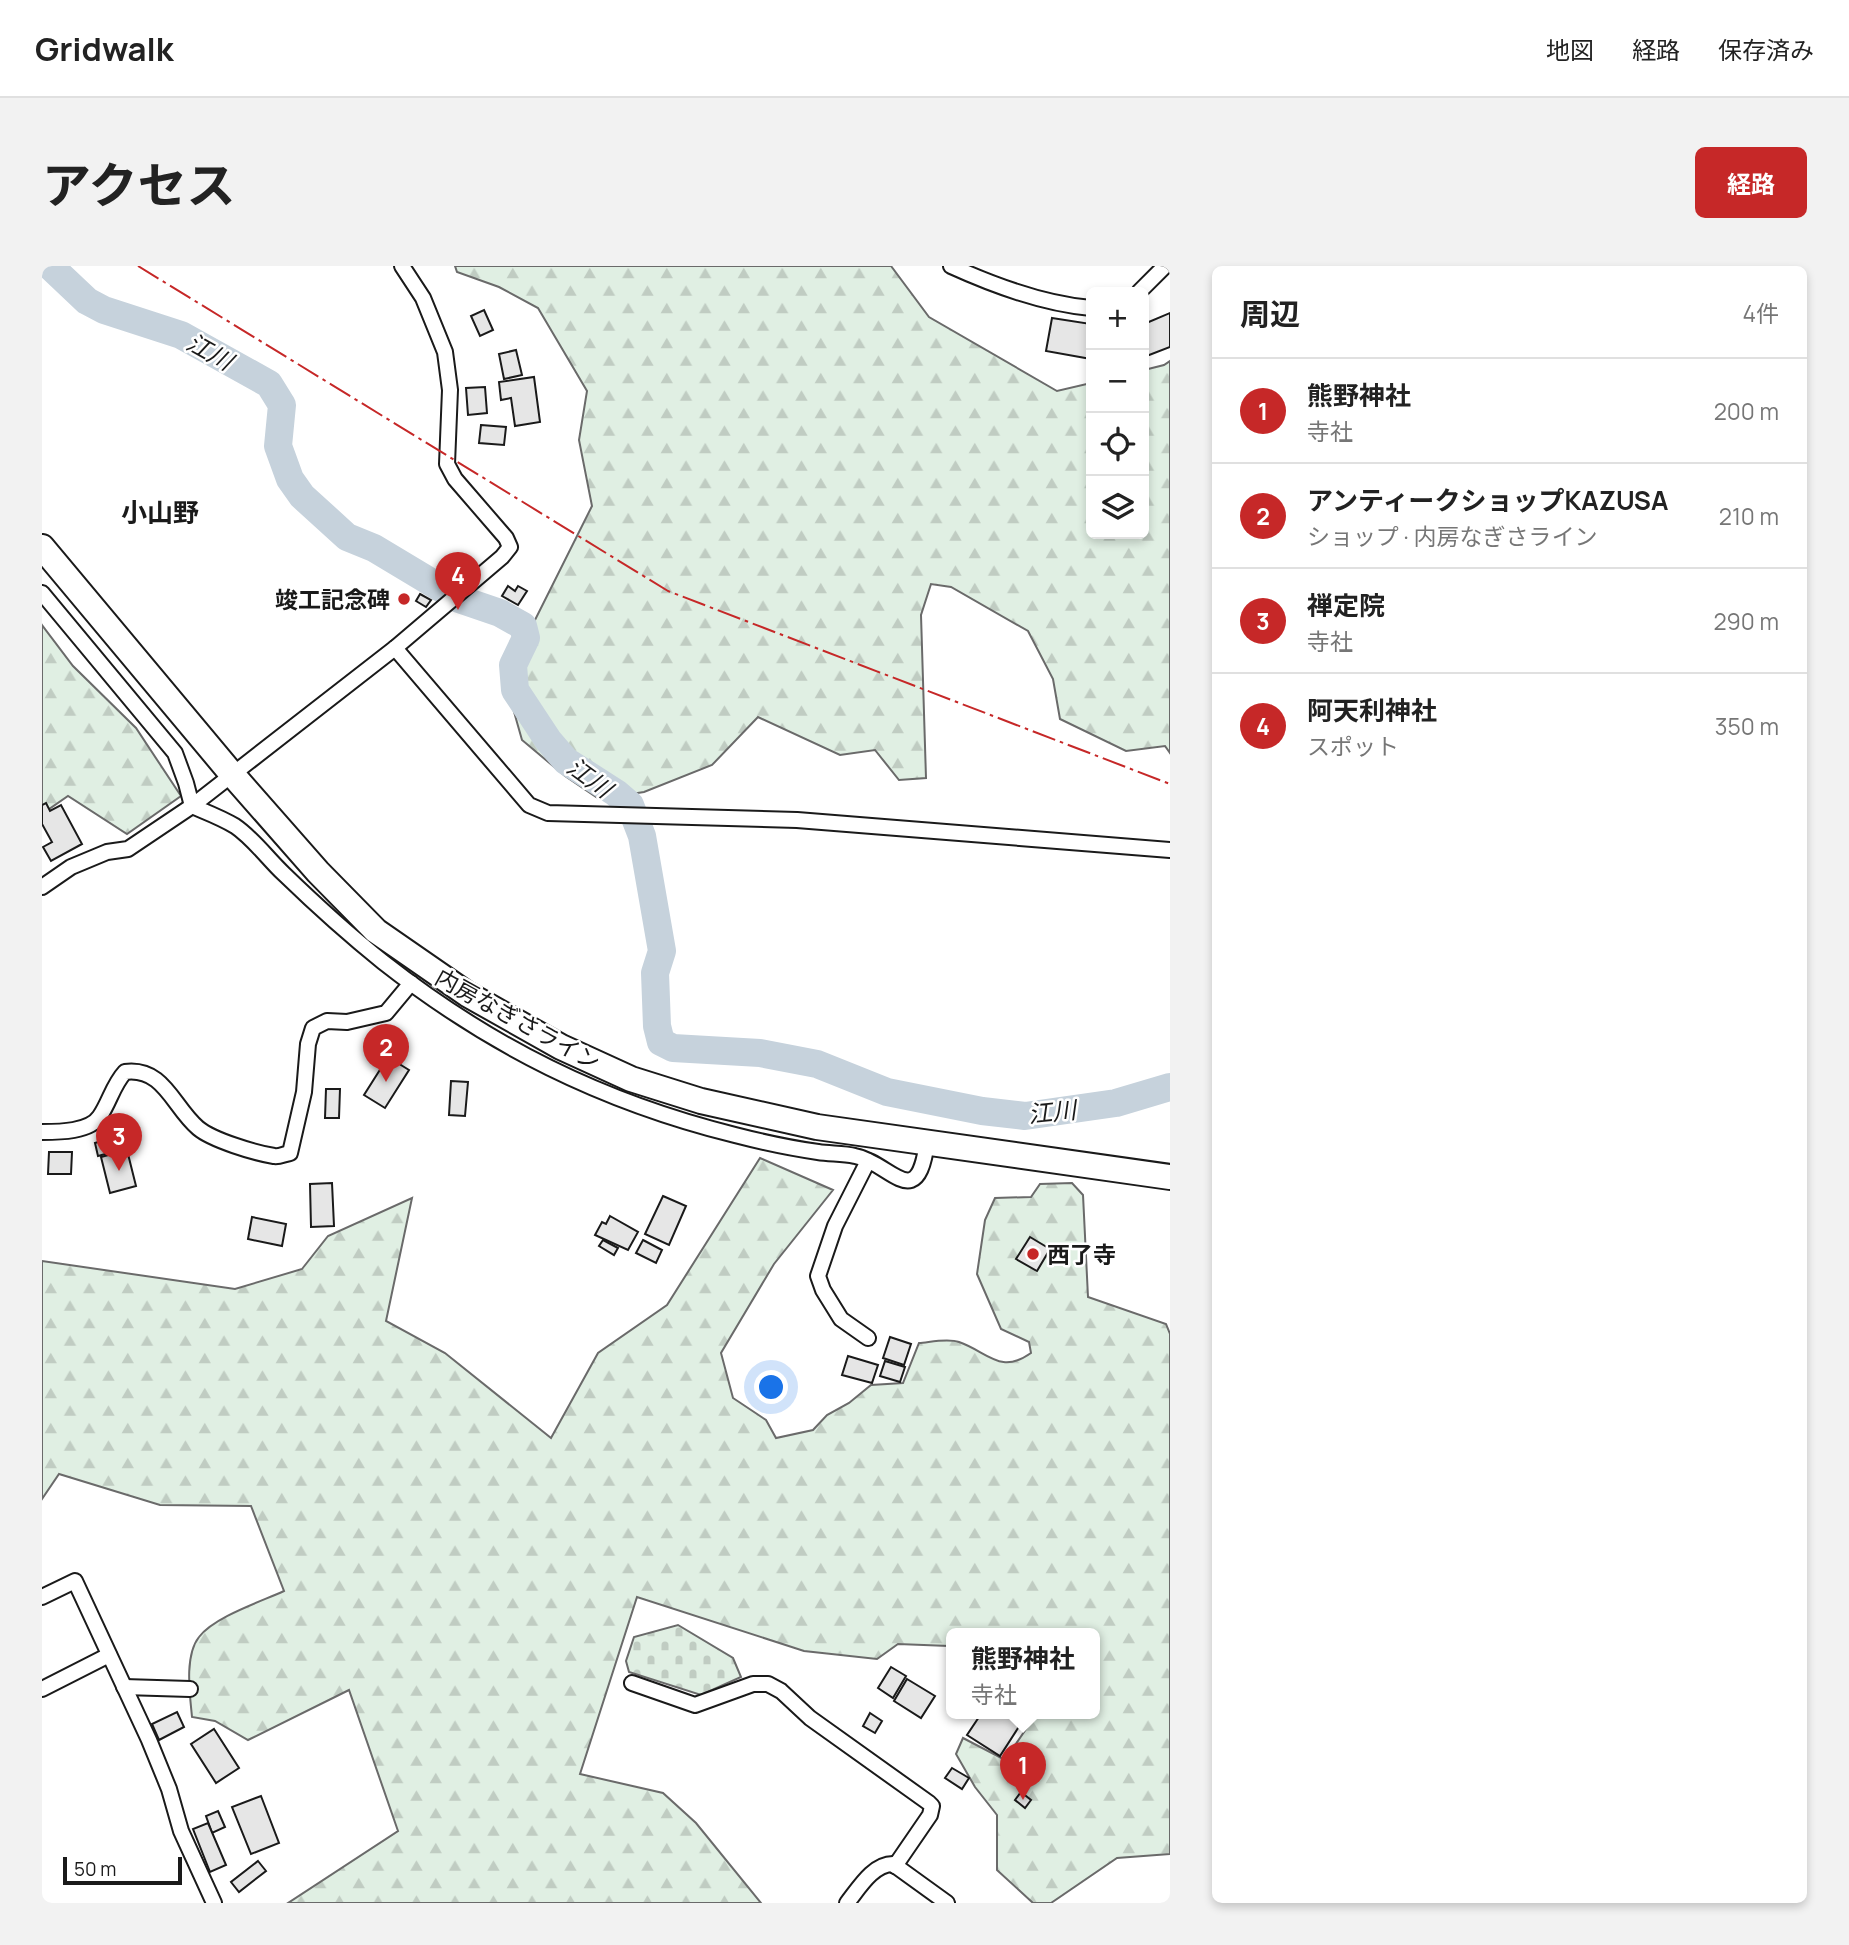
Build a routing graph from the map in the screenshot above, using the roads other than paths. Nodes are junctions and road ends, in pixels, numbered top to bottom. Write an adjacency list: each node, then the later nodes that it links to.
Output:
1 (401, 266): 8 (street)
2 (951, 266): 5 (street)
3 (1165, 266): 4 (street)
4 (1144, 287)
5 (1086, 307)
6 (42, 547): 9 (highway, 内房なぎさライン)
7 (42, 593): 10 (street)
8 (395, 648): 9 (street); 11 (street)
9 (231, 773): 10 (street); 15 (highway, 内房なぎさライン)
10 (192, 806): 12 (street); 13 (street)
11 (1170, 850)
12 (42, 887)
13 (411, 983): 14 (street); 16 (street)
14 (42, 1132)
15 (928, 1142): 16 (street); 17 (highway, 内房なぎさライン)
16 (867, 1161): 18 (street)
17 (1170, 1177)
18 (868, 1338)
19 (42, 1597): 20 (street)
20 (109, 1656): 22 (street); 23 (street)
21 (632, 1683): 25 (street)
22 (124, 1687): 24 (street); 26 (street)
23 (42, 1689)
24 (190, 1689)
25 (895, 1866): 27 (street); 28 (street)
26 (214, 1903)
27 (847, 1903)
28 (947, 1903)

